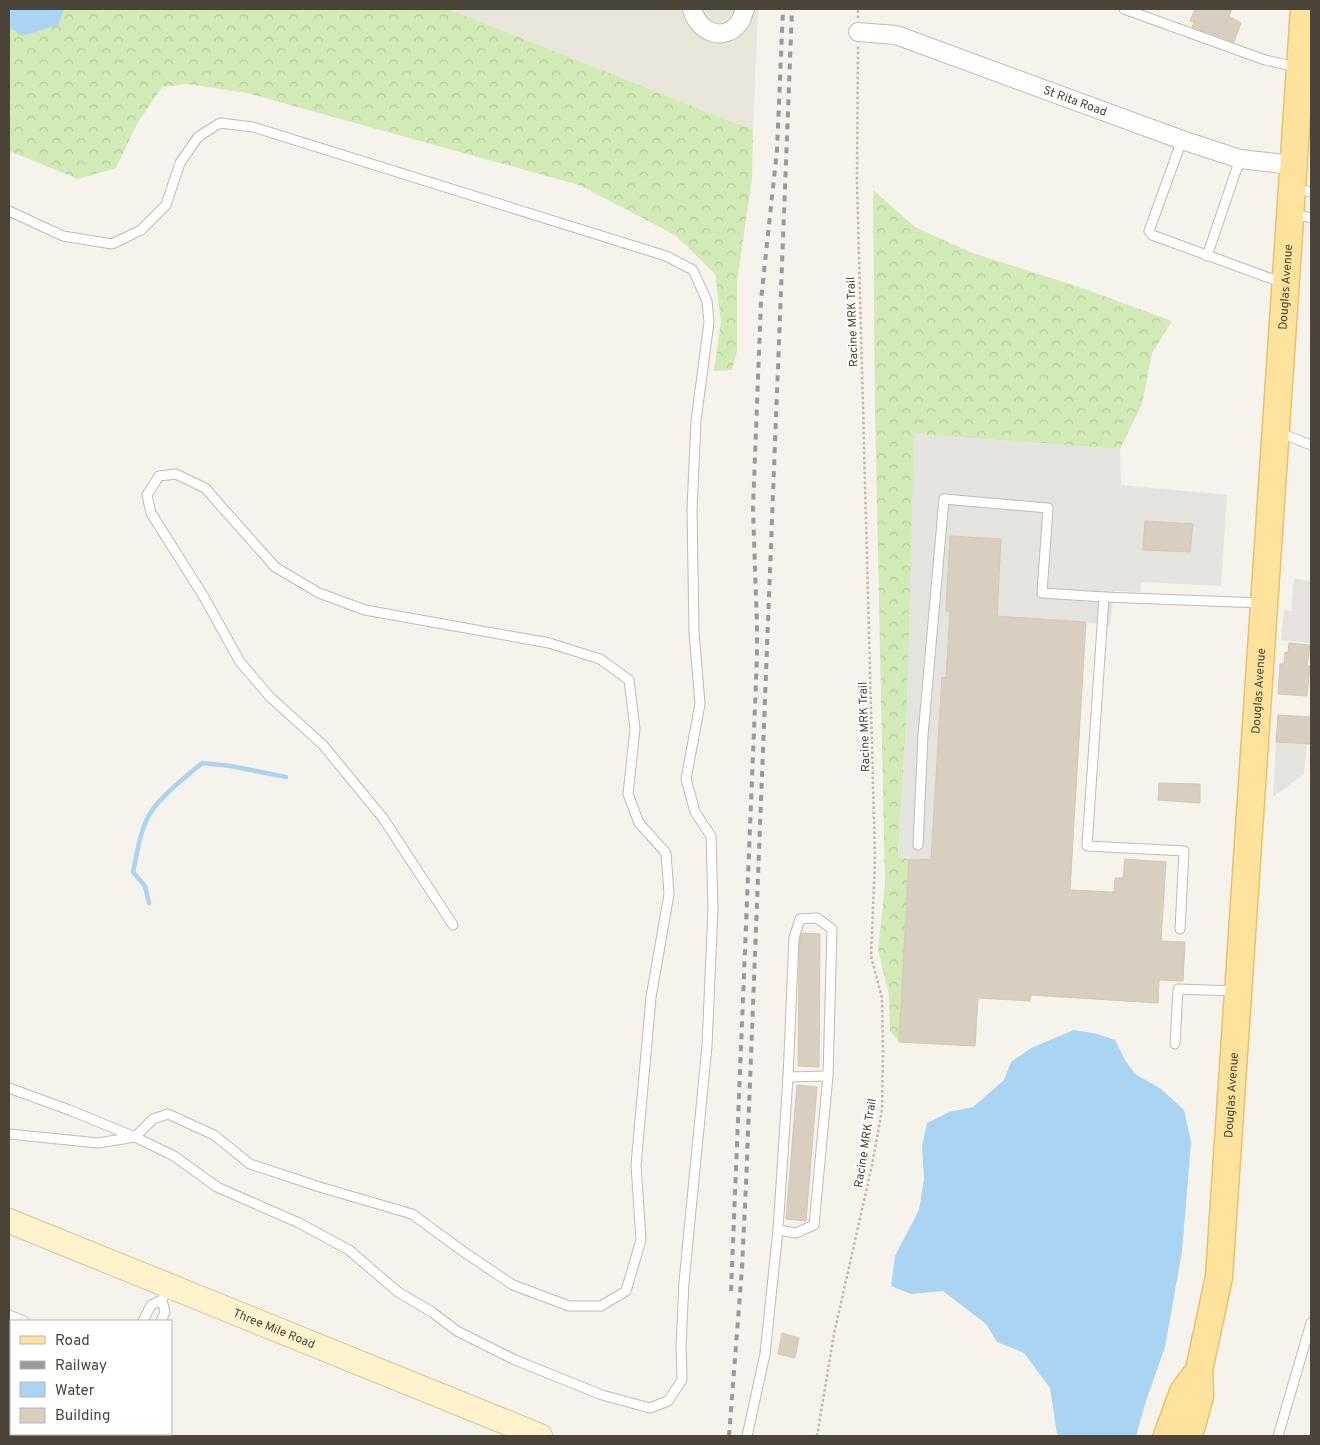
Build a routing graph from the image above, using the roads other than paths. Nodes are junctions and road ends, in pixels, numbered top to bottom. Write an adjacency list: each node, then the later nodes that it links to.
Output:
1 (692, 9): 2 (street)
2 (744, 9)
3 (1124, 9): 6 (lane)
4 (1304, 9): 6 (main road, Douglas Avenue)
5 (858, 32): 7 (street, St Rita Road)
6 (1300, 68): 9 (main road, Douglas Avenue)
7 (1182, 140): 8 (street, St Rita Road); 11 (lane)
8 (1240, 159): 9 (street, St Rita Road); 11 (lane)
9 (1300, 195): 12 (main road, Douglas Avenue)
10 (9, 211): 26 (lane)
11 (1207, 256): 12 (lane)
12 (1285, 283): 13 (main road, Douglas Avenue)
13 (1275, 430): 14 (lane); 16 (main road, Douglas Avenue)
14 (1311, 445)
15 (1104, 597): 16 (lane); 17 (lane); 19 (lane)
16 (1264, 603): 20 (main road, Douglas Avenue)
17 (918, 845)
18 (453, 925): 26 (lane)
19 (1180, 929)
20 (1238, 991): 21 (lane); 35 (main road, Douglas Avenue)
21 (1175, 1044)
22 (828, 1076): 23 (lane); 23 (lane); 28 (lane)
23 (788, 1077): 28 (lane)
24 (9, 1088): 26 (lane)
25 (9, 1134): 26 (lane)
26 (135, 1138)
27 (9, 1221): 29 (street, Three Mile Road)
28 (778, 1230): 37 (lane)
29 (165, 1293): 32 (lane); 33 (lane); 36 (street, Three Mile Road)
30 (9, 1315): 31 (lane)
31 (22, 1320)
32 (144, 1320)
33 (161, 1320)
34 (1311, 1323): 40 (lane)
35 (1199, 1370): 38 (main road, Douglas Avenue); 39 (main road, Douglas Avenue)
36 (540, 1436)
37 (747, 1436)
38 (1167, 1436)
39 (1189, 1436)
40 (1278, 1436)

